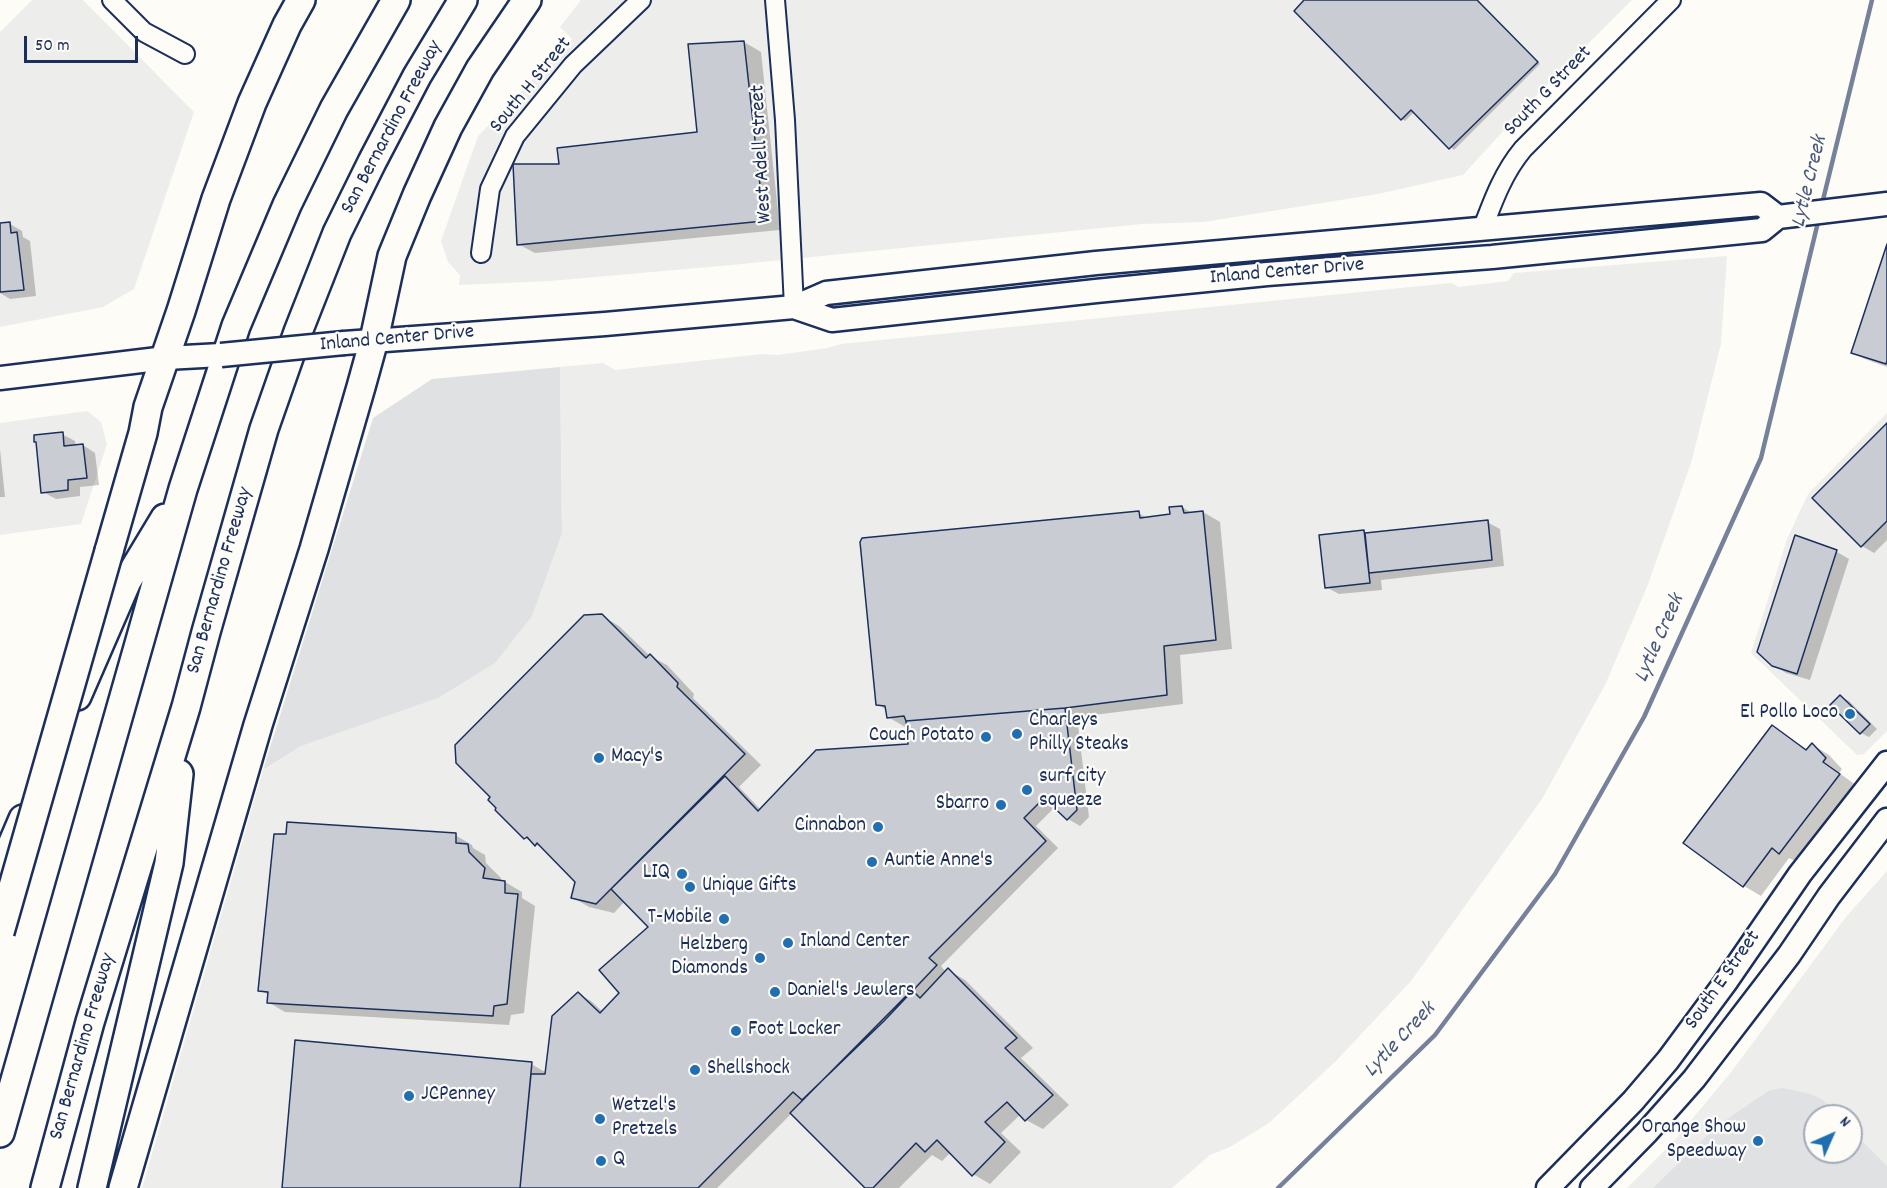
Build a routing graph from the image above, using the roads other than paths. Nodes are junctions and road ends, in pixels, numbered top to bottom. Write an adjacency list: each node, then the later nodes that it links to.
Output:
1 (112, 0): 9 (street)
2 (301, 0): 16 (highway)
3 (396, 0): 18 (highway)
4 (463, 0): 19 (highway, San Bernardino Freeway)
5 (528, 0): 15 (highway)
6 (641, 0): 13 (street, South H Street)
7 (776, 0): 14 (street, West Adell Street)
8 (1671, 0): 12 (street, South G Street)
9 (186, 54)
10 (1884, 204): 11 (main road, Inland Center Drive)
11 (1778, 217): 12 (main road, Inland Center Drive); 14 (main road, Inland Center Drive)
12 (1482, 230): 14 (main road, Inland Center Drive)
13 (481, 253)
14 (794, 307): 15 (main road, Inland Center Drive)
15 (374, 340): 16 (main road, Inland Center Drive, bridge); 27 (highway)
16 (177, 358): 17 (main road, Inland Center Drive); 23 (highway, bridge)
17 (0, 378)
18 (183, 489): 22 (highway); 24 (highway)
19 (186, 707): 25 (highway, San Bernardino Freeway); 26 (highway)
20 (1887, 763): 28 (main road, South E Street)
21 (1887, 820): 29 (main road, South E Street)
22 (0, 873)
23 (0, 932)
24 (0, 1133)
25 (45, 1188)
26 (92, 1188)
27 (123, 1188)
28 (1548, 1188)
29 (1592, 1188)

